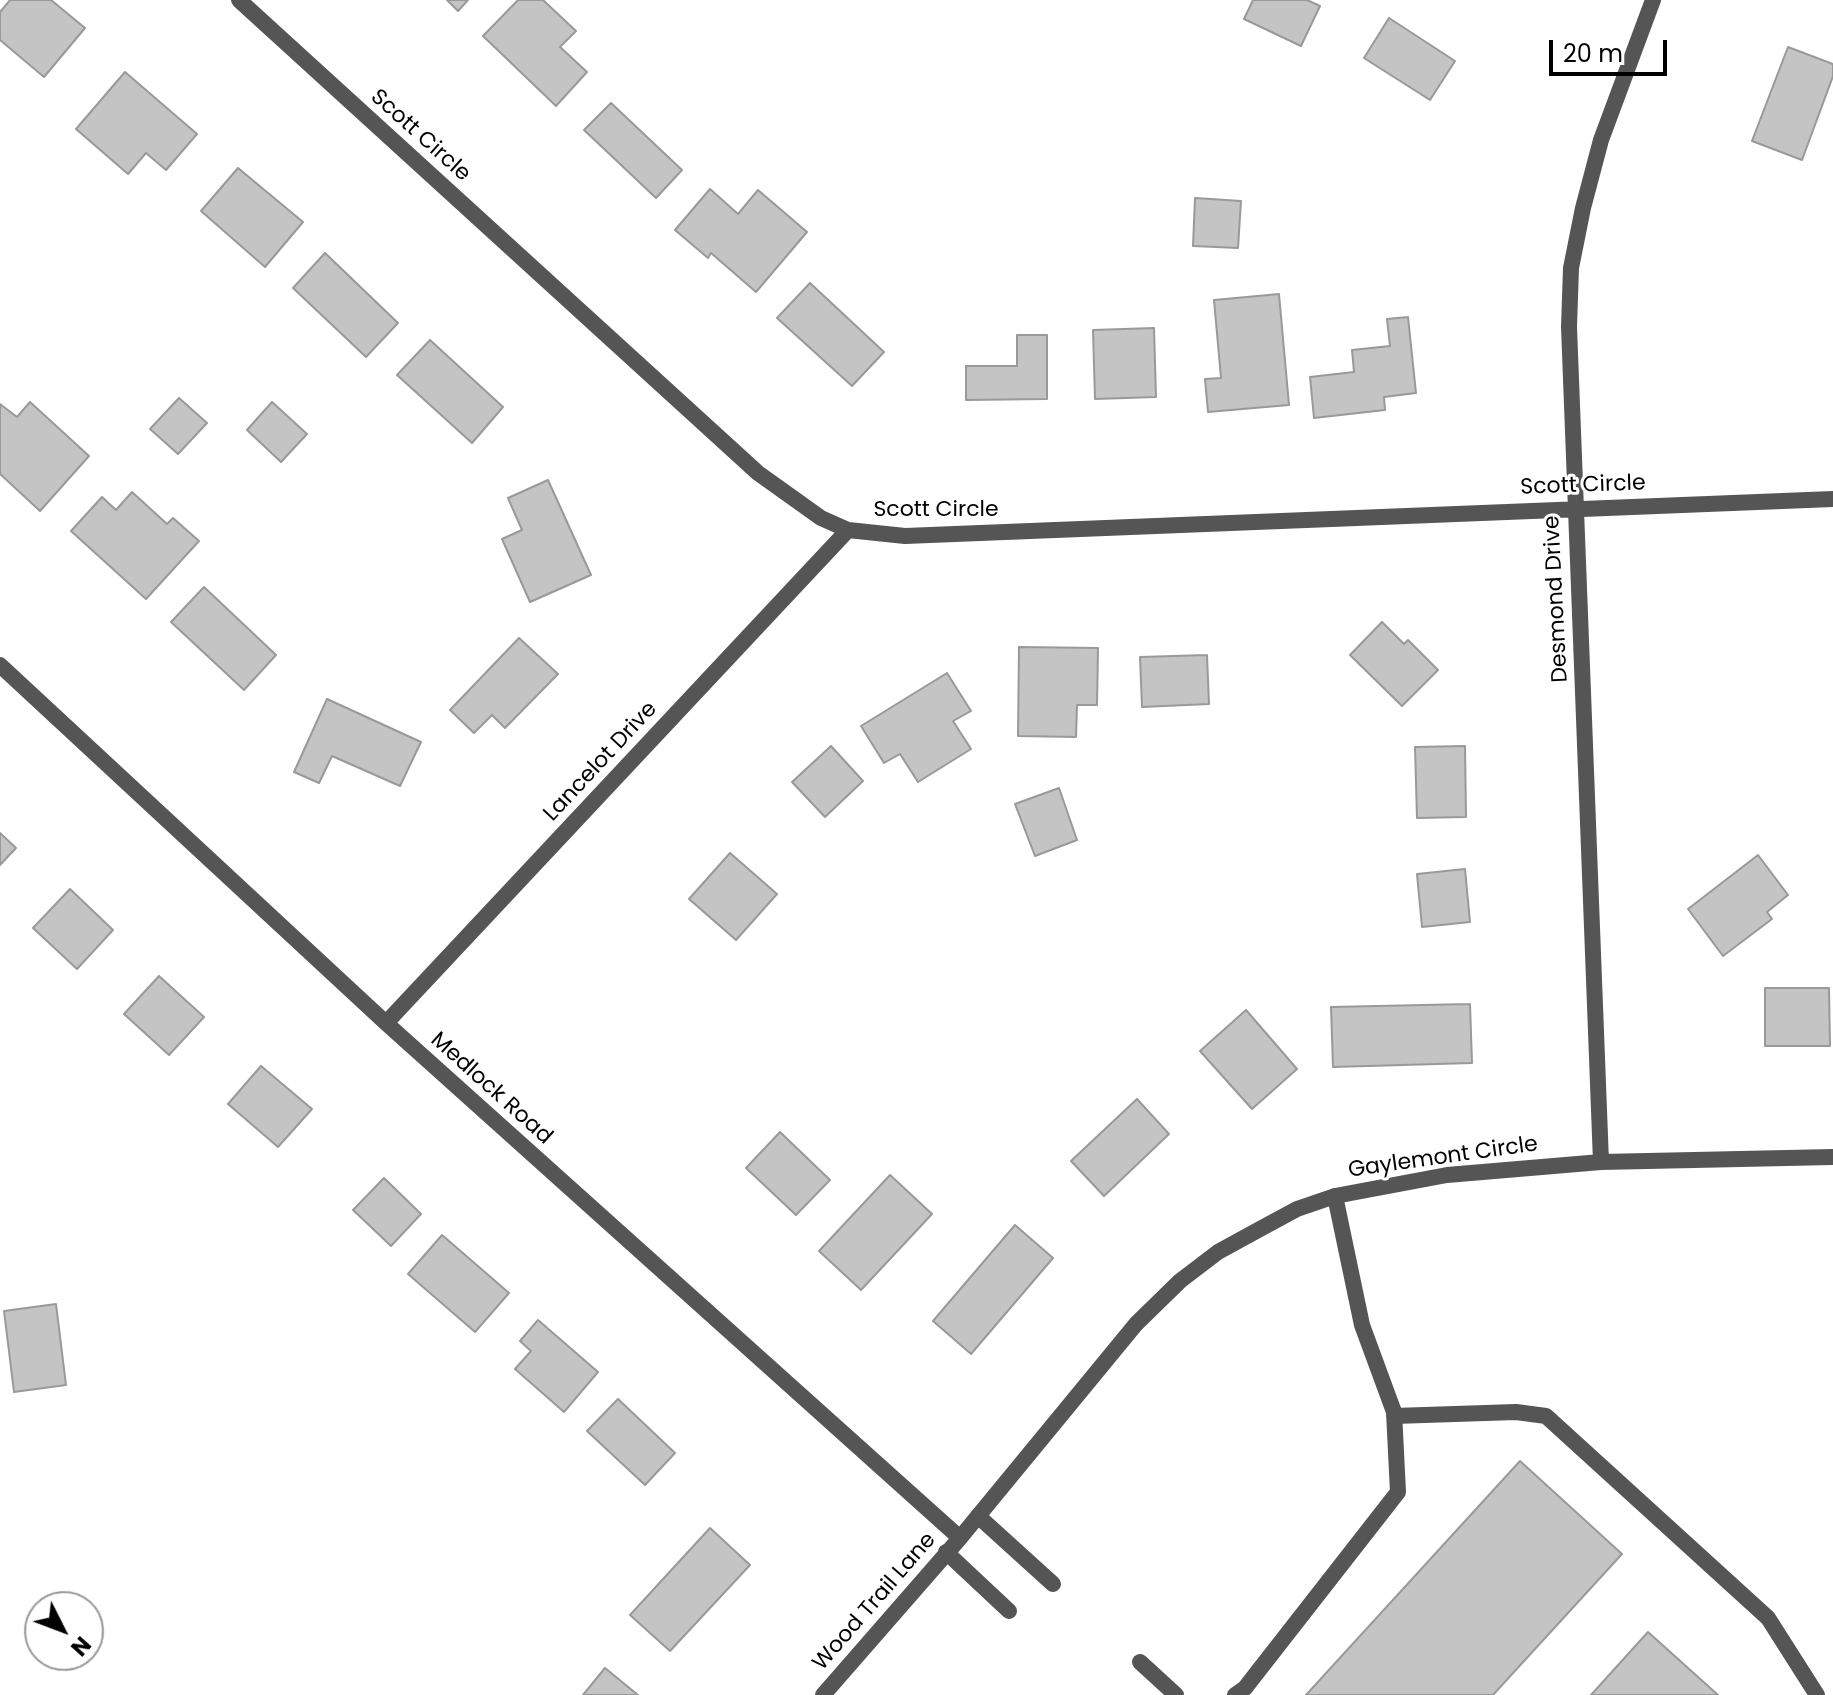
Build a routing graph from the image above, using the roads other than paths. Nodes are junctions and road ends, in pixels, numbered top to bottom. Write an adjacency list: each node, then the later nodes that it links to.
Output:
1 (239, 0): 5 (street, Scott Circle)
2 (1653, 0): 4 (street, Desmond Drive)
3 (1833, 499): 4 (street, Scott Circle)
4 (1575, 508): 5 (street, Scott Circle); 9 (street, Desmond Drive)
5 (848, 530): 7 (street, Lancelot Drive)
6 (0, 665): 7 (street, Medlock Road)
7 (386, 1023): 13 (street, Medlock Road)
8 (1833, 1157): 9 (street, Gaylemont Circle)
9 (1601, 1162): 10 (street, Gaylemont Circle)
10 (1335, 1196): 11 (street); 12 (street, Gaylemont Circle)
11 (1394, 1416): 20 (street); 21 (street)
12 (978, 1516): 13 (street, Gaylemont Circle); 15 (street)
13 (960, 1538): 14 (street, Wood Trail Lane)
14 (946, 1552): 16 (street); 18 (street, Wood Trail Lane)
15 (1053, 1584)
16 (1009, 1611)
17 (1140, 1662): 19 (street)
18 (823, 1695)
19 (1176, 1695)
20 (1235, 1695)
21 (1817, 1695)

